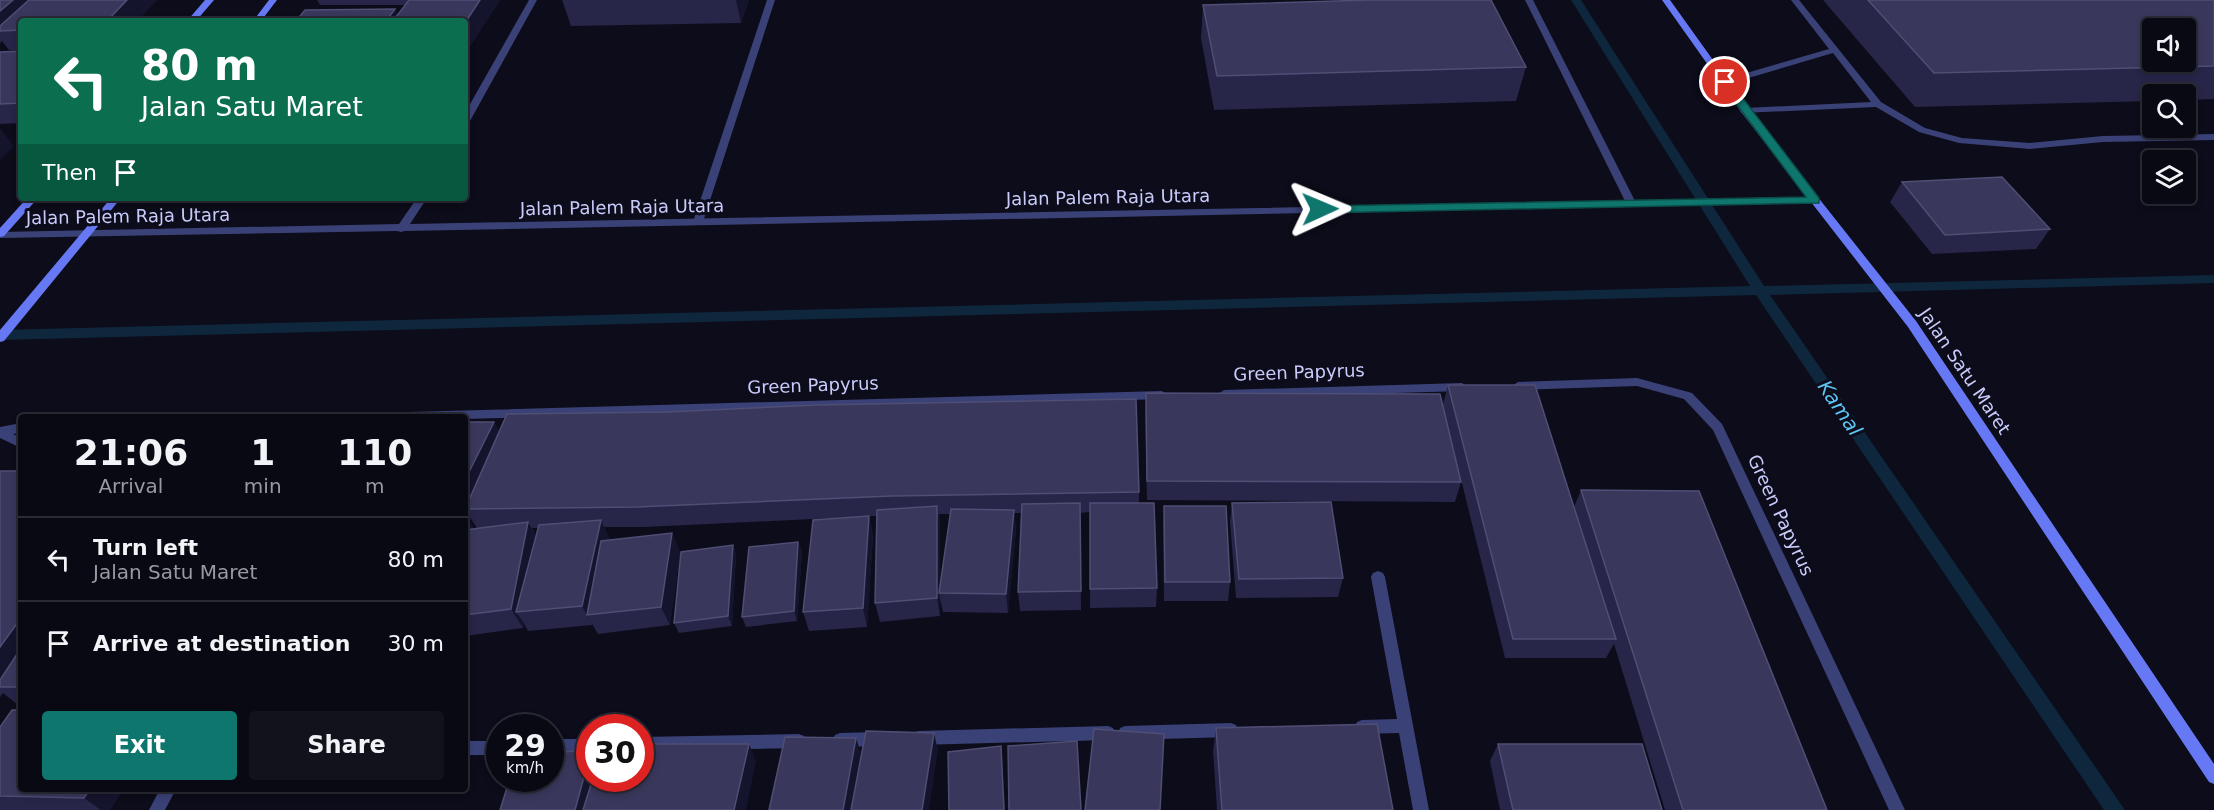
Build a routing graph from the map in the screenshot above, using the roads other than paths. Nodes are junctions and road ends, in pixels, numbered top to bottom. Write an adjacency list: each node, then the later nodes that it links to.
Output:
1 (210, 0): 8 (street)
2 (273, 0): 9 (street)
3 (533, 0): 14 (street)
4 (771, 0): 21 (street)
5 (1529, 0): 20 (street)
6 (1666, 0): 11 (street, Jalan Satu Maret)
7 (1795, 0): 10 (street)
8 (194, 18)
9 (259, 18)
10 (1835, 50): 11 (street); 12 (street)
11 (1725, 82): 13 (street, Jalan Satu Maret)
12 (1878, 104): 13 (street); 15 (street)
13 (1745, 111): 19 (street, Jalan Satu Maret)
14 (468, 116)
15 (2214, 137)
16 (30, 201): 24 (street)
17 (114, 201): 23 (street)
18 (420, 201): 22 (street)
19 (1815, 201): 20 (street, Jalan Palem Raja Utara); 41 (street, Jalan Satu Maret)
20 (1632, 203): 21 (street, Jalan Palem Raja Utara)
21 (698, 222): 22 (street, Jalan Palem Raja Utara)
22 (401, 229): 23 (street, Jalan Palem Raja Utara)
23 (87, 233): 24 (street, Jalan Palem Raja Utara); 25 (street)
24 (0, 235)
25 (0, 338)
26 (1506, 386): 45 (street, Green Papyrus)
27 (1470, 387): 28 (street, Green Papyrus)
28 (1207, 394)
29 (1171, 395): 30 (street, Green Papyrus)
30 (468, 414)
31 (18, 429): 32 (street)
32 (0, 433): 33 (street)
33 (18, 442)
34 (1378, 577): 35 (street)
35 (1406, 726): 36 (street); 44 (street)
36 (1346, 728)
37 (1251, 730): 38 (street)
38 (654, 744)
39 (468, 748): 40 (street)
40 (486, 748)
41 (2214, 777)
42 (167, 792): 43 (street)
43 (158, 810)
44 (1421, 810)
45 (1898, 810)

